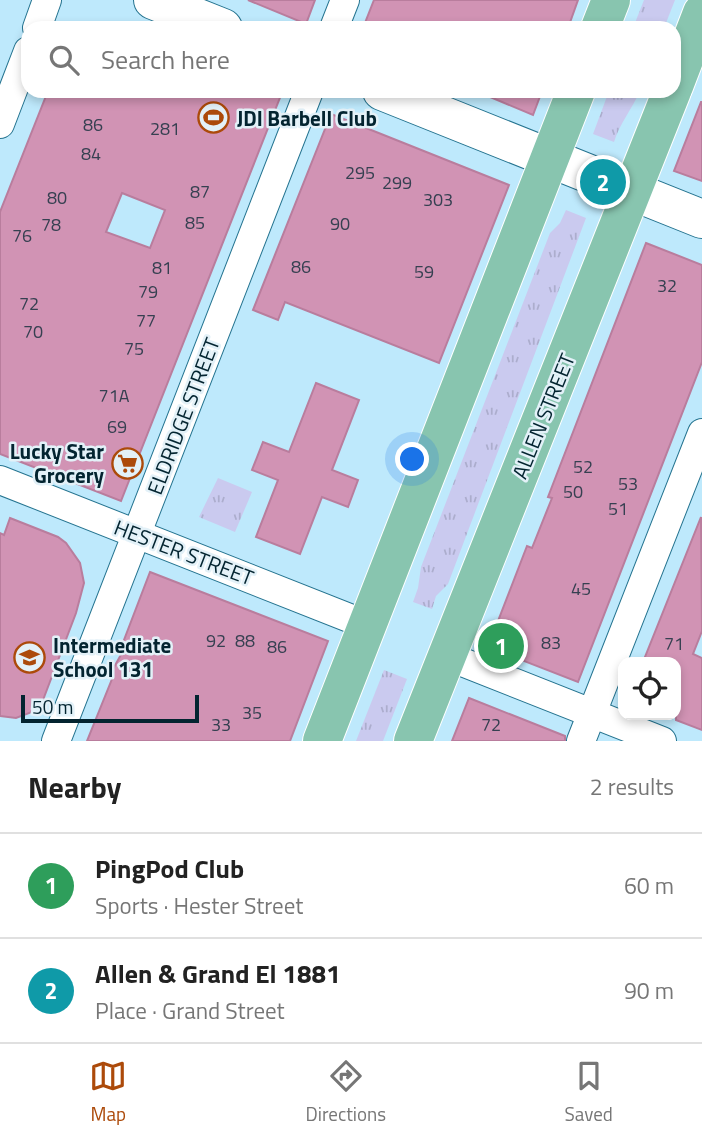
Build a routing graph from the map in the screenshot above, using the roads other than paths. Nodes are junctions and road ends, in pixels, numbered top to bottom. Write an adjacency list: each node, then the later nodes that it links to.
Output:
1 (47, 0): 6 (street)
2 (153, 0): 7 (main road)
3 (345, 0): 8 (street)
4 (611, 0): 9 (main road)
5 (702, 13): 10 (main road)
6 (40, 21)
7 (206, 21)
8 (337, 21)
9 (603, 21)
10 (681, 68)
11 (21, 69): 16 (street)
12 (306, 98): 22 (street, ELDRIDGE STREET)
13 (399, 98): 17 (main road)
14 (573, 98): 17 (main road)
15 (669, 98): 18 (main road, ALLEN STREET)
16 (0, 124)
17 (549, 158): 18 (main road); 23 (main road)
18 (634, 191): 19 (main road); 24 (main road, ALLEN STREET)
19 (702, 219)
20 (702, 433): 25 (street)
21 (0, 480): 22 (street, HESTER STREET)
22 (137, 533): 23 (street, HESTER STREET); 26 (street, ELDRIDGE STREET)
23 (367, 625): 27 (main road)
24 (447, 656): 25 (street); 28 (main road, ALLEN STREET)
25 (591, 713): 29 (street); 30 (street)
26 (56, 741)
27 (322, 741)
28 (413, 741)
29 (581, 741)
30 (662, 741)

